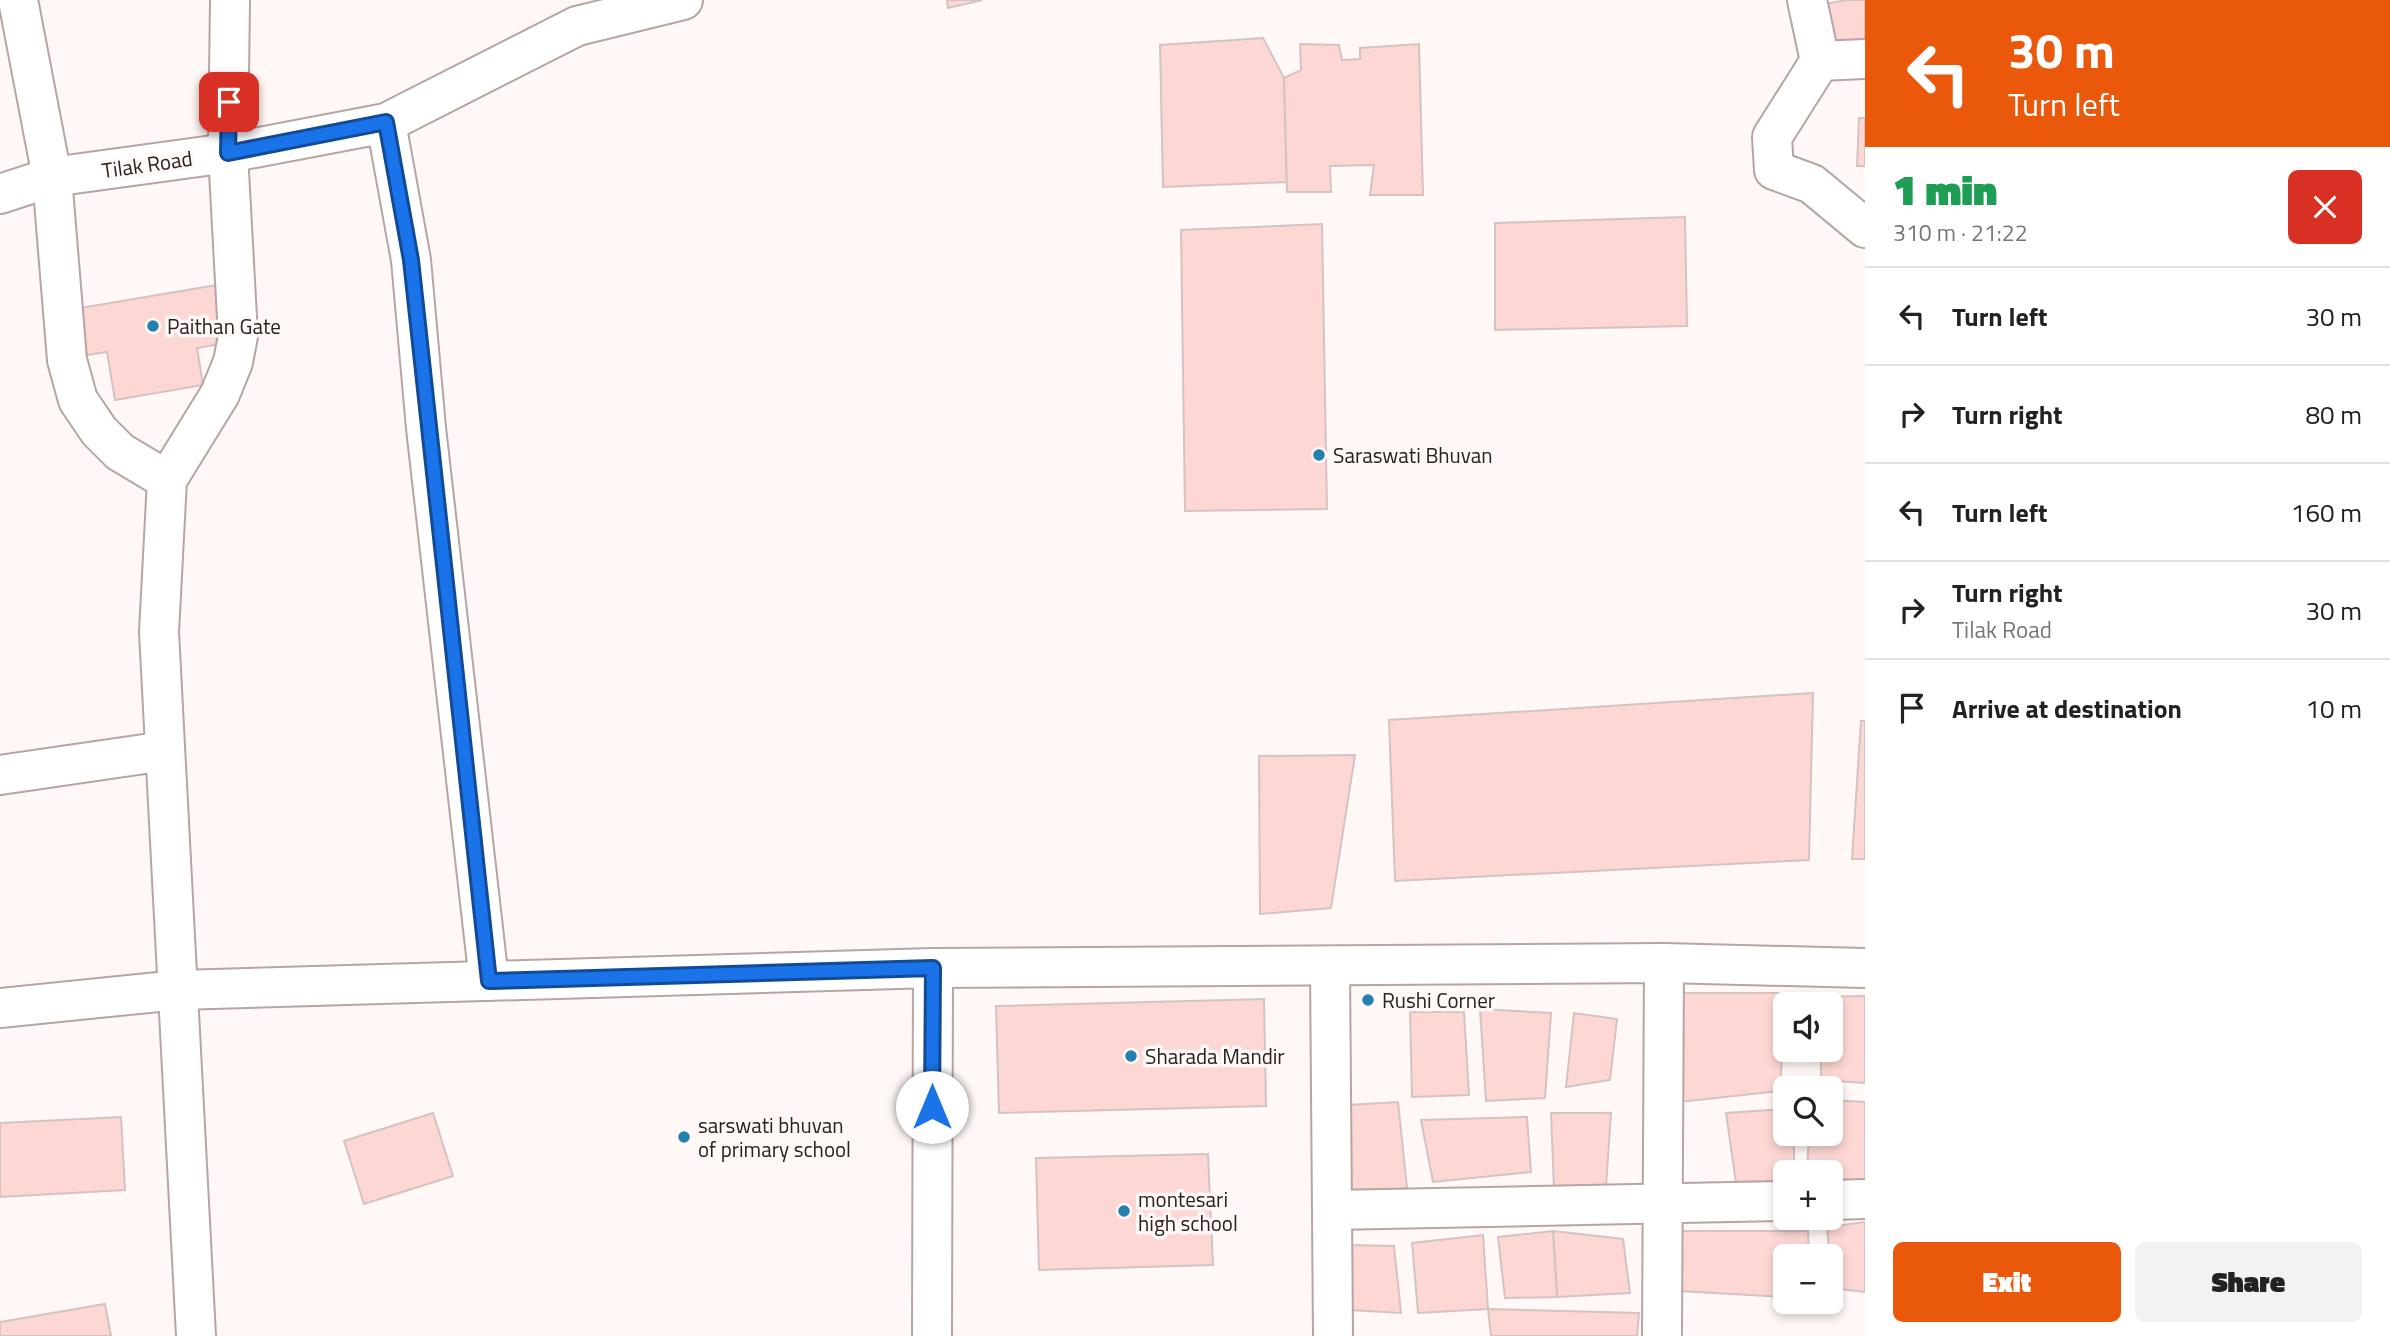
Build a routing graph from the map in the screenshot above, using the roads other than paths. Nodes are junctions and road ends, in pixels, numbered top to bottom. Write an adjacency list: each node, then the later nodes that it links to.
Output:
1 (18, 0): 9 (street)
2 (230, 0): 8 (street)
3 (683, 0): 7 (street, Tilak Road)
4 (1807, 0): 6 (street)
5 (1865, 60): 6 (street)
6 (1820, 61): 11 (street)
7 (386, 122): 8 (street, Tilak Road); 19 (street)
8 (228, 153): 9 (street, Tilak Road); 12 (street)
9 (52, 177): 10 (street, Tilak Road); 12 (street)
10 (0, 194)
11 (1865, 228)
12 (167, 480): 13 (street)
13 (165, 751): 14 (street); 20 (street)
14 (0, 775)
15 (1664, 963): 16 (street); 18 (street); 25 (street)
16 (1330, 967): 17 (street); 26 (street)
17 (933, 968): 19 (street); 28 (street)
18 (1865, 968)
19 (489, 981): 20 (street)
20 (178, 990): 21 (street); 27 (street)
21 (0, 1007)
22 (1865, 1199): 23 (street)
23 (1843, 1200)
24 (1773, 1201): 25 (street)
25 (1663, 1204): 26 (street); 30 (street)
26 (1332, 1210): 29 (street)
27 (196, 1336)
28 (932, 1336)
29 (1333, 1336)
30 (1662, 1336)

